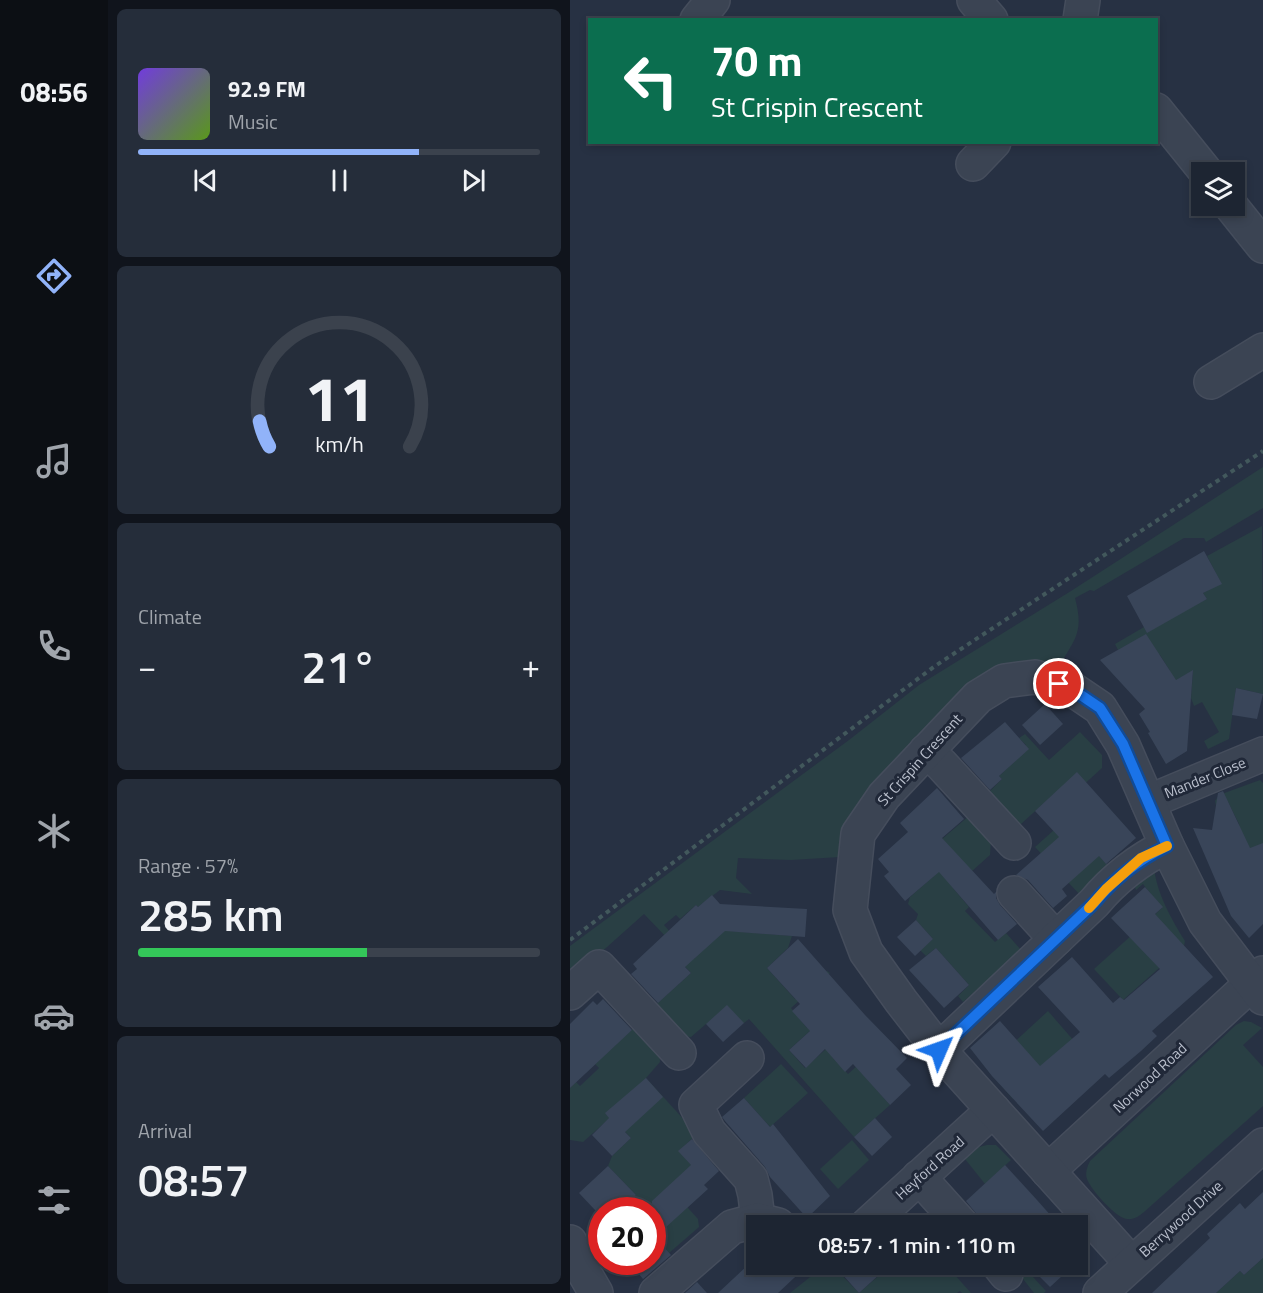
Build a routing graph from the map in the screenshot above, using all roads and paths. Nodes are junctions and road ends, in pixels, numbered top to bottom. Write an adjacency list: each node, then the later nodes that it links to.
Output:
1 (713, 0): 4 (street)
2 (974, 0): 5 (street)
3 (1083, 0): 6 (street)
4 (700, 18)
5 (989, 18)
6 (1080, 18)
7 (1158, 112): 8 (street)
8 (1198, 162)
9 (1239, 216): 10 (street)
10 (1263, 246)
11 (1263, 350): 12 (street)
12 (1211, 382)
13 (1263, 452): 21 (path)
14 (926, 751): 16 (street, St Crispin Crescent); 17 (street); 24 (street, St Crispin Crescent)
15 (1260, 759): 16 (street, Mander Close)
16 (1148, 802): 18 (street, St Crispin Crescent)
17 (1014, 843)
18 (1167, 846): 20 (street); 22 (street, St Crispin Crescent)
19 (1014, 893): 20 (street)
20 (1056, 939): 24 (street)
21 (570, 940)
22 (1259, 985): 29 (street, Norwood Road)
23 (570, 993): 25 (street)
24 (939, 1050): 27 (street, St Crispin Crescent)
25 (679, 1053)
26 (747, 1058): 31 (street)
27 (993, 1110): 29 (street, St Crispin Crescent); 30 (street, Heyford Road)
28 (1263, 1145): 36 (street, Berrywood Drive)
29 (1048, 1171): 36 (street, St Crispin Crescent)
30 (920, 1177): 32 (street, Heyford Road); 33 (street)
31 (764, 1215)
32 (878, 1215)
33 (953, 1215)
34 (746, 1225): 38 (street)
35 (570, 1242): 37 (street)
36 (1131, 1263): 39 (street, Berrywood Drive)
37 (596, 1293)
38 (656, 1293)
39 (1100, 1293)

